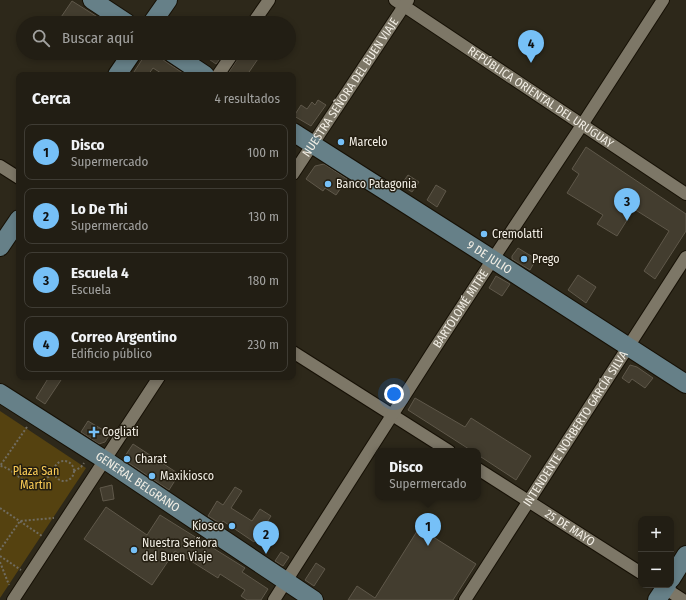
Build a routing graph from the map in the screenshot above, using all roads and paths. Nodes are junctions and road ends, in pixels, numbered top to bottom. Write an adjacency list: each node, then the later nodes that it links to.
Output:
1 (92, 0): 6 (street)
2 (168, 0): 7 (street)
3 (663, 0): 15 (street, BARTOLOMÉ MITRE)
4 (267, 2): 8 (street)
5 (402, 2): 15 (street, REPÚBLICA ORIENTAL DEL URUGUAY); 17 (street, NUESTRA SEÑORA DEL BUEN VIAJE)
6 (116, 16)
7 (157, 16)
8 (258, 16)
9 (127, 60): 12 (street)
10 (182, 60): 13 (street)
11 (228, 60): 14 (street)
12 (119, 72)
13 (200, 72)
14 (220, 72)
15 (582, 125): 21 (street, REPÚBLICA ORIENTAL DEL URUGUAY); 25 (street, BARTOLOMÉ MITRE)
16 (296, 134): 17 (street, 9 DE JULIO)
17 (313, 144): 19 (street, NUESTRA SEÑORA DEL BUEN VIAJE); 25 (street, 9 DE JULIO)
18 (0, 166): 20 (street)
19 (296, 170)
20 (16, 176)
21 (686, 194)
22 (16, 223): 23 (street)
23 (0, 247)
24 (686, 257): 26 (street, INTENDENTE NORBERTO GARCÍA SILVA)
25 (492, 259): 26 (street, 9 DE JULIO); 32 (street, BARTOLOMÉ MITRE)
26 (629, 346): 29 (street, 9 DE JULIO); 37 (street, INTENDENTE NORBERTO GARCÍA SILVA)
27 (296, 354): 32 (street)
28 (157, 380): 34 (street)
29 (686, 384)
30 (0, 393): 31 (street, GENERAL BELGRANO)
31 (36, 415): 34 (street, GENERAL BELGRANO); 36 (path)
32 (393, 415): 33 (street); 49 (street, BARTOLOMÉ MITRE)
33 (444, 448)
34 (105, 460): 39 (street); 49 (street, GENERAL BELGRANO)
35 (481, 471): 37 (street, 25 DE MAYO)
36 (54, 474): 36 (path)
37 (529, 502): 46 (street, 25 DE MAYO); 54 (street, INTENDENTE NORBERTO GARCÍA SILVA)
38 (0, 509): 40 (path)
39 (67, 517): 40 (path); 41 (street)
40 (20, 521): 41 (path); 42 (path)
41 (51, 542): 48 (street)
42 (0, 550)
43 (686, 555): 47 (street)
44 (0, 556): 48 (path)
45 (0, 562): 51 (path)
46 (638, 571)
47 (674, 572)
48 (29, 576): 51 (street)
49 (286, 582): 52 (street, BARTOLOMÉ MITRE); 53 (street, GENERAL BELGRANO)
50 (665, 588): 55 (street)
51 (13, 599)
52 (274, 600)
53 (314, 600)
54 (465, 600)
55 (683, 600)

